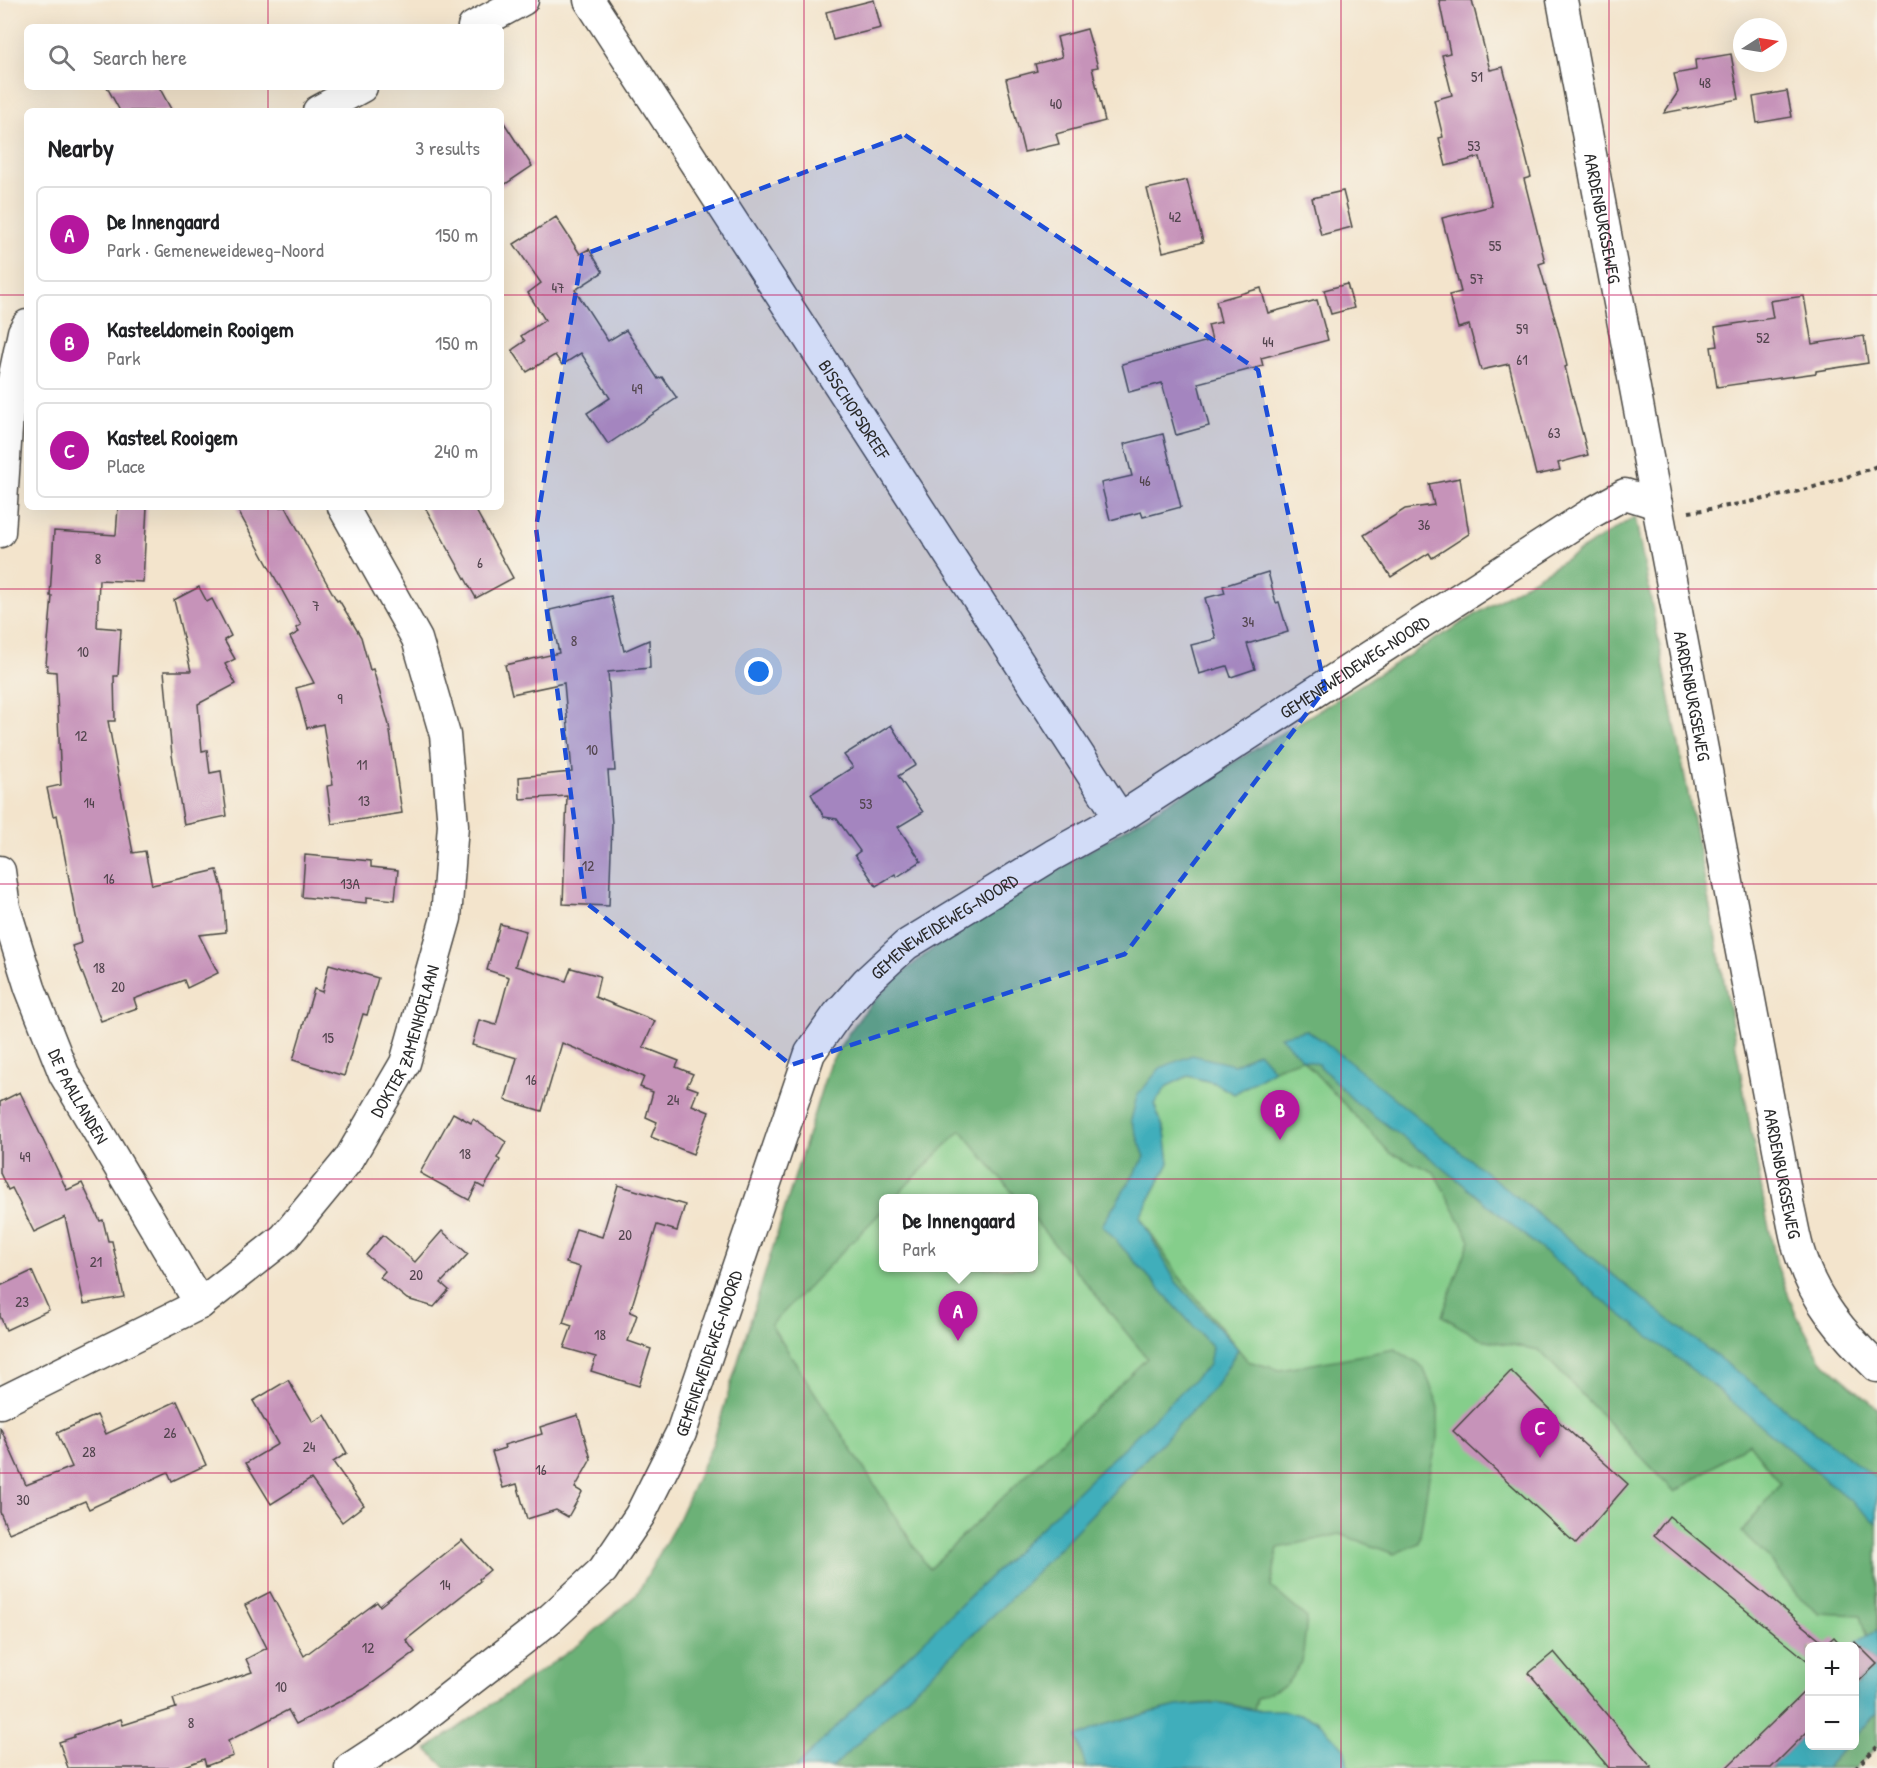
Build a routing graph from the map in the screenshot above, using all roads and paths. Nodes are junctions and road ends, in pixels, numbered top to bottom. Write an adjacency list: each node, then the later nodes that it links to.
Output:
1 (523, 0): 4 (street)
2 (589, 0): 12 (street, BISSCHOPSDREEF)
3 (1562, 0): 9 (street, AARDENBURGSEWEG)
4 (479, 24)
5 (356, 90): 6 (street)
6 (324, 108)
7 (24, 330): 11 (street)
8 (1877, 466): 9 (path)
9 (1657, 504): 12 (street, GEMENEWEIDEWEG-NOORD); 15 (street, AARDENBURGSEWEG)
10 (345, 510): 14 (street, DOKTER ZAMENHOFLAAN)
11 (0, 532)
12 (1120, 818): 18 (street, GEMENEWEIDEWEG-NOORD)
13 (0, 871): 14 (street, DE PAALLANDEN)
14 (200, 1304): 16 (street, DOKTER ZAMENHOFLAAN)
15 (1877, 1367)
16 (0, 1403)
17 (1877, 1747): 19 (path)
18 (350, 1768)
19 (1855, 1768)

